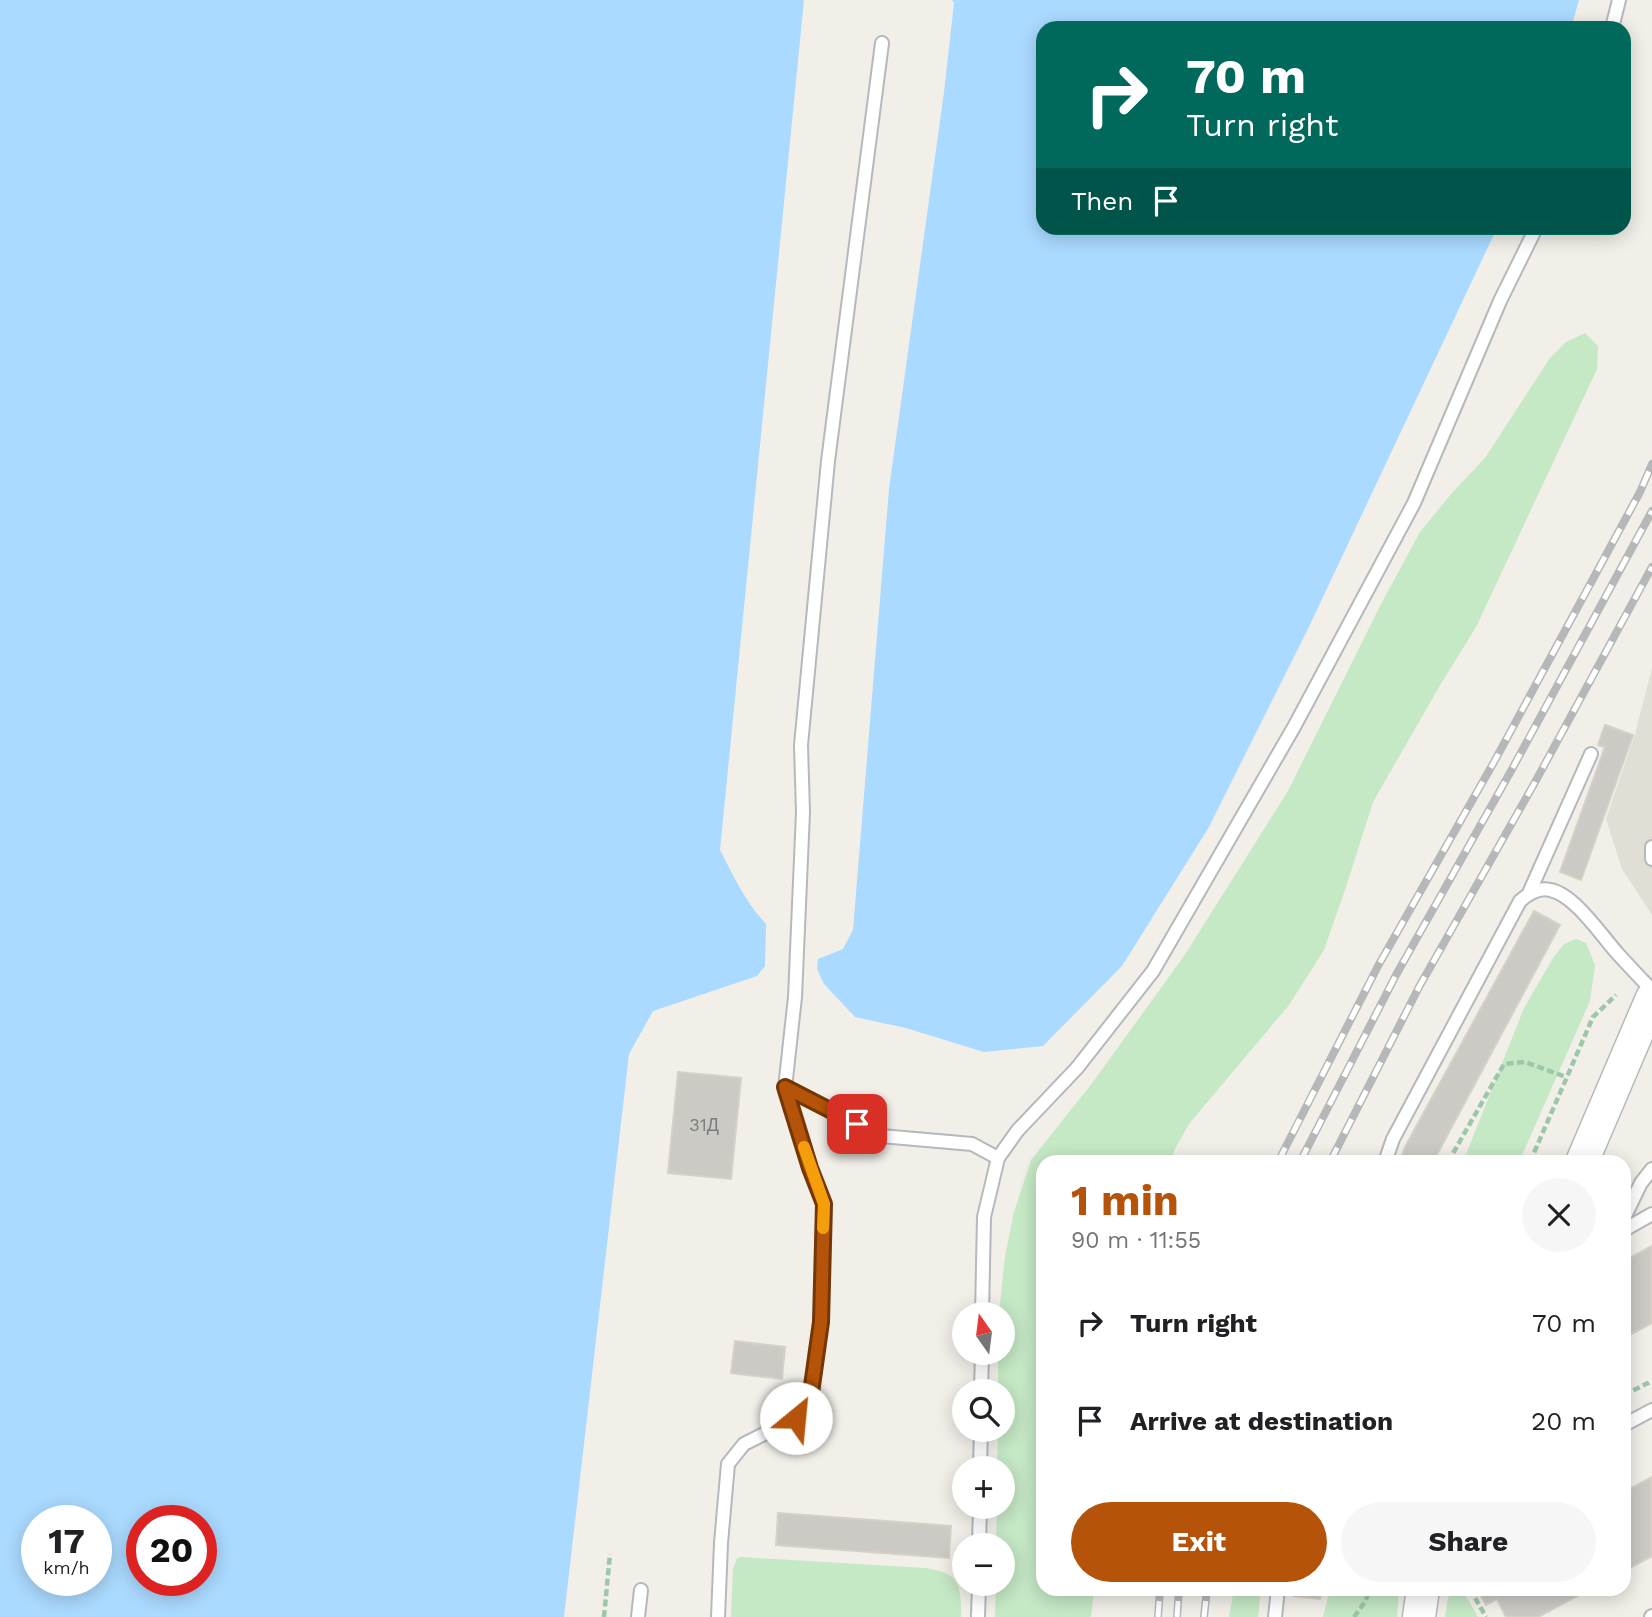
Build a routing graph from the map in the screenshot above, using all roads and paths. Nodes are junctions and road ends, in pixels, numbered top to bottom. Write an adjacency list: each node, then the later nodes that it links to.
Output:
1 (1619, 0): 2 (lane)
2 (1614, 21)
3 (882, 43): 12 (lane)
4 (1533, 235): 17 (lane)
5 (1591, 754): 8 (lane)
6 (1652, 847): 7 (lane)
7 (1652, 859)
8 (1529, 893): 9 (lane); 13 (lane)
9 (1645, 987): 10 (lane); 11 (path); 16 (street)
10 (1652, 990)
11 (1566, 1077): 14 (path); 15 (path)
12 (785, 1087): 17 (lane); 36 (lane)
13 (1387, 1155)
14 (1452, 1155)
15 (1533, 1155)
16 (1585, 1155)
17 (998, 1158): 22 (lane)
18 (1652, 1169): 19 (lane)
19 (1631, 1204)
20 (1652, 1214): 21 (lane)
21 (1631, 1226)
22 (982, 1302)
23 (1652, 1381): 24 (path)
24 (1631, 1392)
25 (1652, 1410): 26 (lane)
26 (1631, 1421)
27 (610, 1554): 34 (path)
28 (641, 1590): 35 (lane)
29 (979, 1596): 37 (lane)
30 (1277, 1596): 38 (lane)
31 (1367, 1596): 39 (path)
32 (1422, 1596): 40 (street)
33 (1474, 1596): 41 (path)
34 (604, 1617)
35 (638, 1617)
36 (718, 1617)
37 (978, 1617)
38 (1275, 1617)
39 (1354, 1617)
40 (1419, 1617)
41 (1486, 1617)

